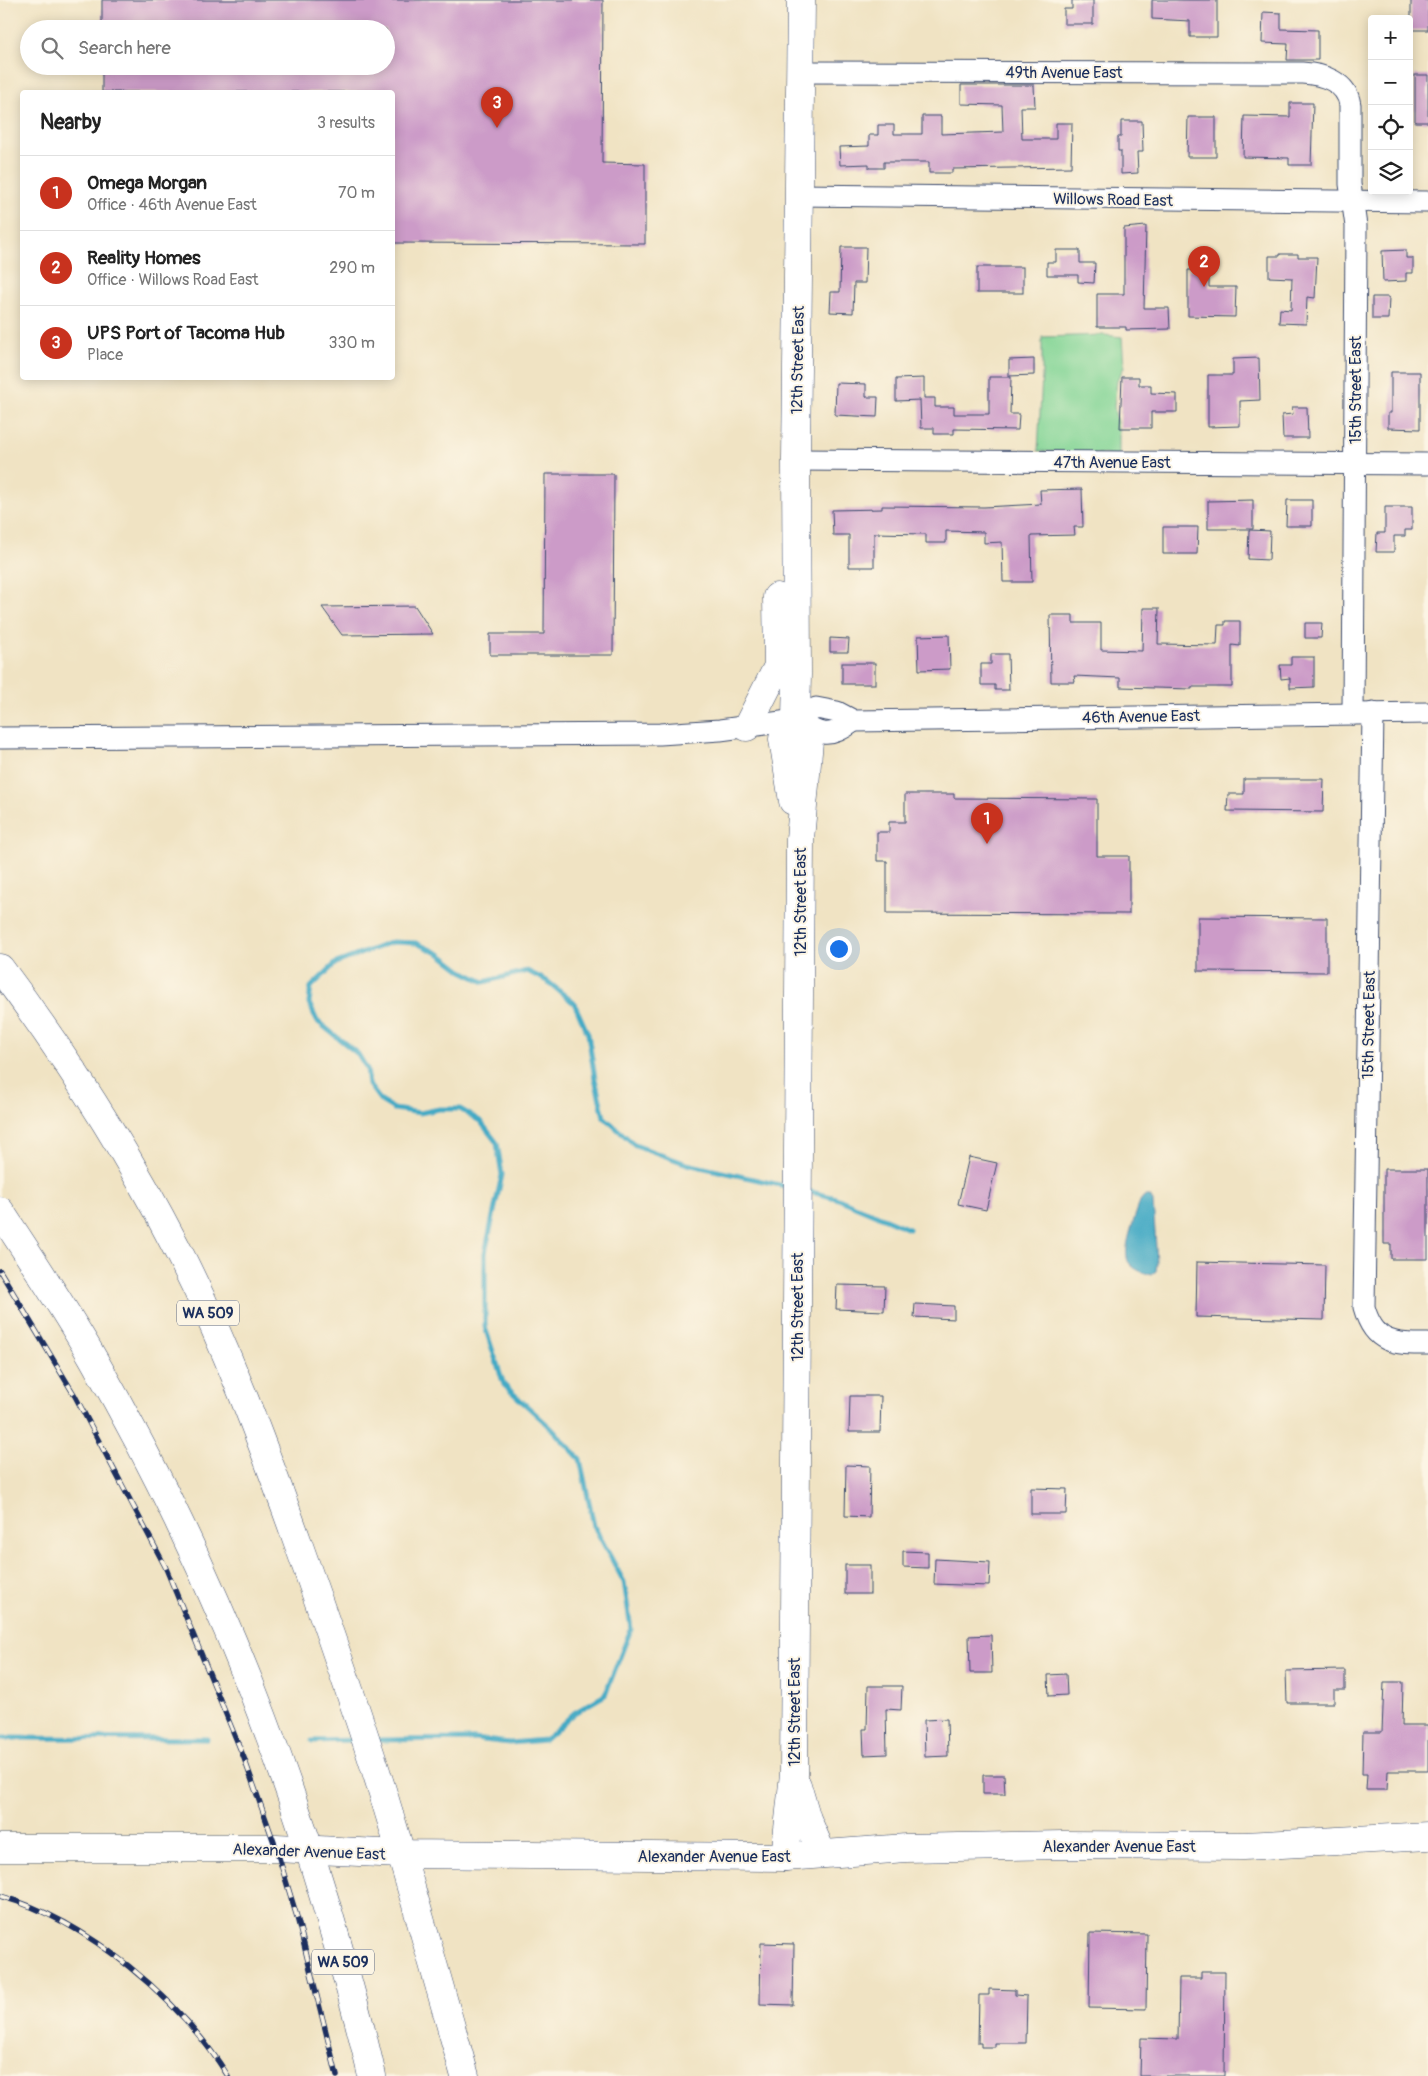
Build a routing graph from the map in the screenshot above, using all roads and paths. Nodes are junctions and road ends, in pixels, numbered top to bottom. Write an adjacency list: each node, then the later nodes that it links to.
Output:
1 (801, 0): 2 (main road, 12th Street East)
2 (801, 72): 3 (street, 49th Avenue East); 4 (main road, 12th Street East)
3 (1327, 78): 5 (street, 15th Street East)
4 (798, 195): 5 (street, Willows Road East); 7 (main road, 12th Street East)
5 (1353, 202): 6 (street, Willows Road East); 8 (street, 15th Street East)
6 (1428, 202)
7 (796, 460): 8 (street, 47th Avenue East); 12 (main road, 12th Street East); 13 (main road)
8 (1354, 464): 9 (street, 47th Avenue East); 11 (street, 15th Street East)
9 (1428, 464)
10 (1428, 713): 11 (street, 46th Avenue East)
11 (1363, 714): 12 (street, 46th Avenue East); 17 (street, 15th Street East)
12 (796, 720): 13 (street); 18 (main road, 12th Street East)
13 (747, 727): 14 (street)
14 (0, 738)
15 (0, 968): 22 (main road, WA 509)
16 (0, 1211): 21 (main road, WA 509)
17 (1428, 1344)
18 (794, 1774): 23 (main road, 12th Street East); 24 (main road, 12th Street East)
19 (1428, 1836): 23 (main road, Alexander Avenue East)
20 (0, 1848): 21 (main road, Alexander Avenue East)
21 (310, 1850): 22 (main road, Alexander Avenue East); 25 (main road, WA 509)
22 (401, 1854): 24 (main road, Alexander Avenue East); 26 (main road, WA 509)
23 (822, 1854): 24 (main road, Alexander Avenue East)
24 (785, 1857)
25 (372, 2076)
26 (465, 2076)

